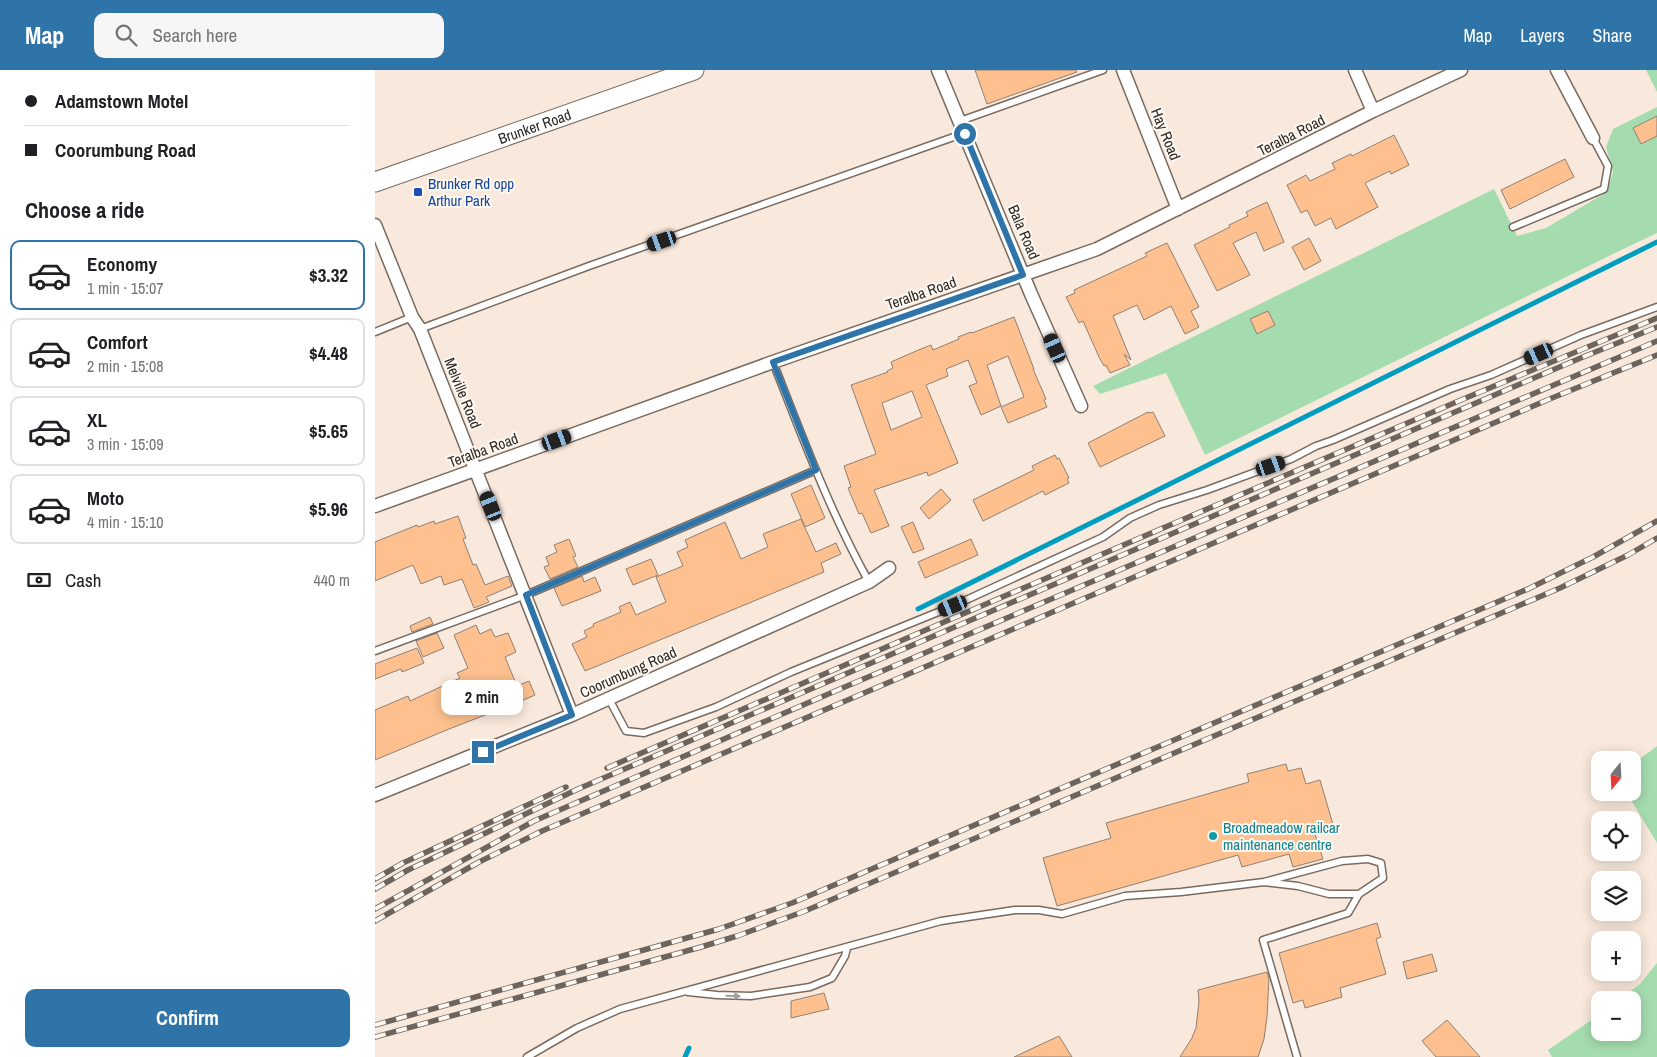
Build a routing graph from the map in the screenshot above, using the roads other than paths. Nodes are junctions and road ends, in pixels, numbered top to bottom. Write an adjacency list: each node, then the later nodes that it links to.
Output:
1 (694, 70): 12 (main road, Brunker Road)
2 (938, 70): 9 (street, Bala Road)
3 (1103, 70): 9 (lane)
4 (1123, 70): 13 (street, Hay Road)
5 (1355, 70): 8 (street)
6 (1461, 70): 8 (street, Teralba Road)
7 (1557, 70): 11 (street)
8 (1373, 111): 13 (street, Teralba Road)
9 (959, 121): 10 (street, Bala Road)
10 (965, 134): 16 (street, Bala Road); 19 (lane)
11 (1593, 138): 15 (lane)
12 (375, 182)
13 (1178, 210): 16 (street, Teralba Road)
14 (375, 225): 18 (street, Melville Road)
15 (1513, 227)
16 (1023, 275): 21 (street, Teralba Road); 22 (street, Bala Road)
17 (1657, 307): 30 (lane)
18 (412, 317): 19 (street, Melville Road); 20 (lane)
19 (420, 328): 23 (street, Melville Road)
20 (375, 332)
21 (773, 362): 23 (street, Teralba Road); 24 (lane)
22 (1081, 406)
23 (476, 470): 25 (street, Teralba Road); 28 (street, Melville Road)
24 (816, 470): 27 (lane); 28 (lane)
25 (375, 506)
26 (889, 568): 27 (street, Coorumbung Road)
27 (869, 582): 30 (street, Coorumbung Road)
28 (526, 595): 29 (lane); 31 (street, Melville Road)
29 (375, 651)
30 (609, 699): 31 (street, Coorumbung Road)
31 (572, 715): 32 (street, Coorumbung Road)
32 (375, 795)
33 (1263, 882): 34 (lane); 34 (lane); 35 (lane)
34 (1359, 894): 38 (lane)
35 (847, 948): 36 (lane); 36 (lane, one-way to 35)
36 (684, 991): 37 (lane)
37 (527, 1057)
38 (1297, 1057)

